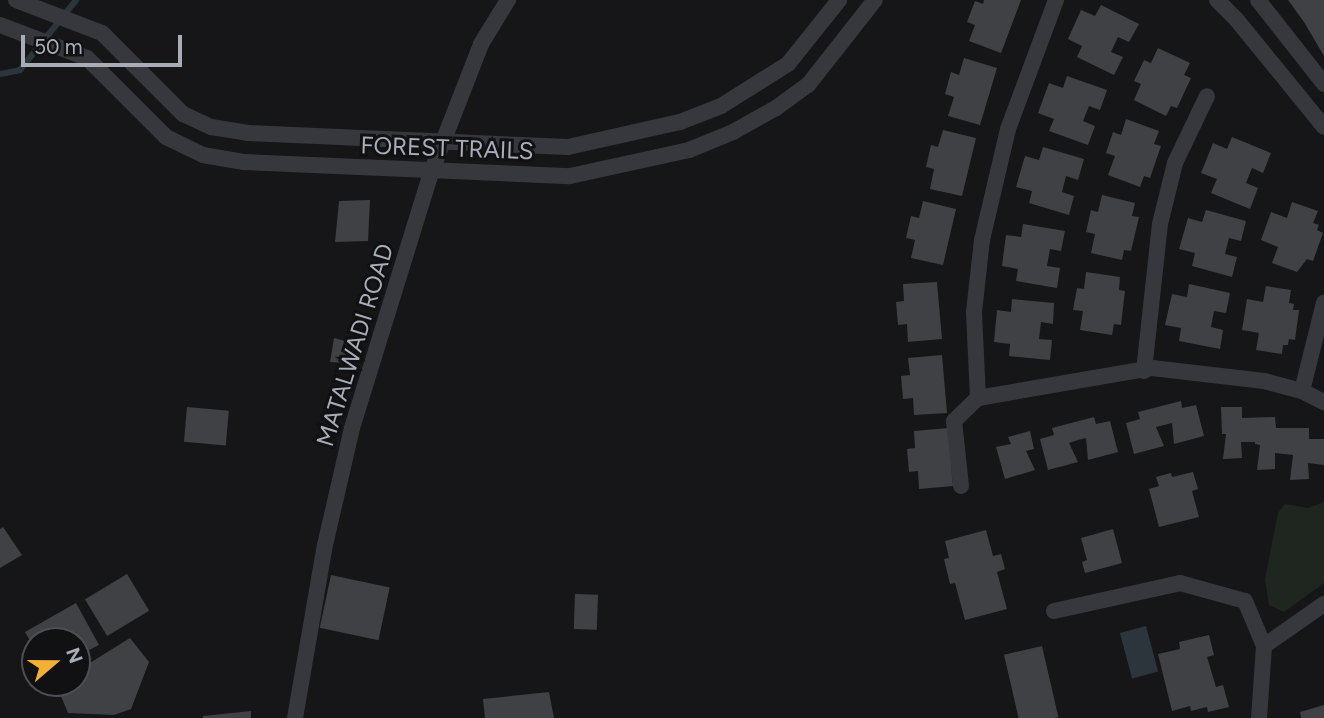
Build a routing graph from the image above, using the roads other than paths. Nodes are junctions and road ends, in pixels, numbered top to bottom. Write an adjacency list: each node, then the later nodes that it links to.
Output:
1 (16, 0): 11 (street)
2 (508, 0): 14 (street, MATALWADI ROAD)
3 (839, 0): 14 (street)
4 (874, 0): 15 (street, FOREST TRAILS)
5 (1056, 0): 19 (street)
6 (1217, 0): 12 (street)
7 (1258, 0): 9 (street)
8 (0, 25): 13 (street, FOREST TRAILS)
9 (1324, 84)
10 (1207, 96): 17 (street)
11 (183, 114): 13 (street); 14 (street)
12 (1324, 127)
13 (166, 137): 15 (street, FOREST TRAILS)
14 (443, 141): 15 (street, MATALWADI ROAD)
15 (432, 170): 25 (street, MATALWADI ROAD)
16 (1324, 303): 18 (street)
17 (1144, 371): 18 (street); 19 (street)
18 (1302, 391): 20 (street)
19 (978, 398): 21 (street)
20 (1324, 402)
21 (961, 486)
22 (1324, 604): 24 (street)
23 (1054, 611): 24 (street)
24 (1264, 646): 26 (street)
25 (295, 718)
26 (1259, 718)

